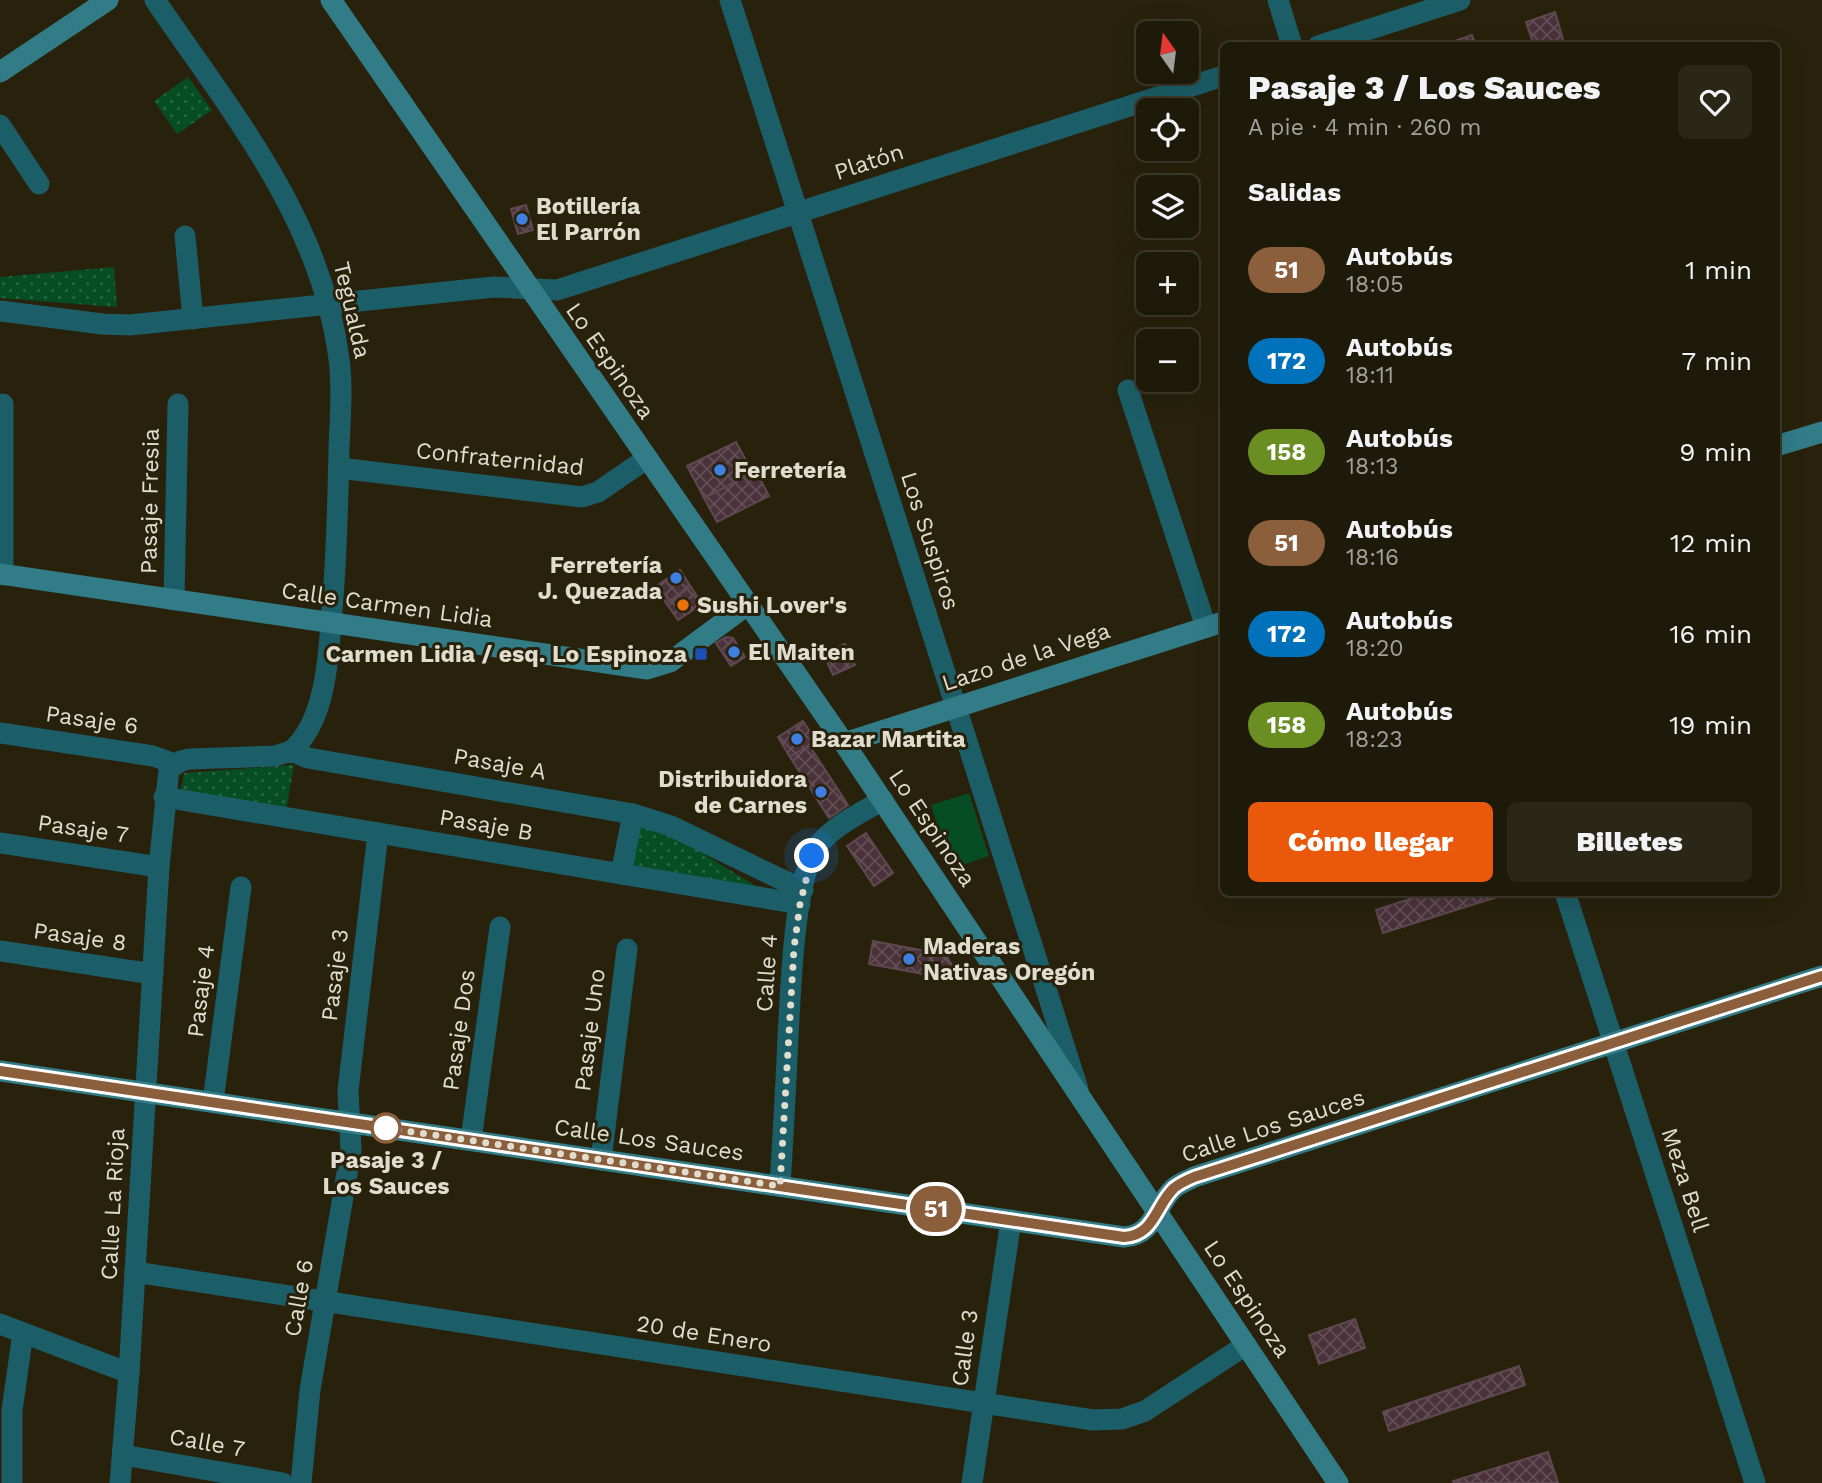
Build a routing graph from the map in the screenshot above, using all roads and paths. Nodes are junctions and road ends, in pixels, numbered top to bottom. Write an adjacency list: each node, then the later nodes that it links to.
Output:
1 (108, 0): 9 (street)
2 (155, 0): 16 (street, Tegualda)
3 (331, 0): 15 (street, Lo Espinoza)
4 (730, 0): 13 (street, Los Suspiros)
5 (1278, 0): 7 (street)
6 (1460, 0): 8 (street)
7 (1291, 42)
8 (1330, 42)
9 (0, 72)
10 (1220, 77): 13 (street, Platón)
11 (0, 125): 12 (street)
12 (39, 184)
13 (798, 212): 15 (street, Platón); 31 (street, Los Suspiros)
14 (185, 236): 18 (street)
15 (528, 289): 16 (street, Platón); 24 (street, Lo Espinoza)
16 (327, 305): 18 (street, Platón); 25 (street, Tegualda)
17 (0, 311): 18 (street, Platón)
18 (193, 319)
19 (1128, 390): 30 (street)
20 (3, 404): 26 (street)
21 (178, 404): 27 (street, Pasaje Fresia)
22 (1822, 432): 23 (street)
23 (1780, 445)
24 (646, 459): 25 (street, Confraternidad); 28 (street, Lo Espinoza)
25 (339, 468): 29 (street, Tegualda)
26 (2, 574): 27 (street, Calle Carmen Lidia)
27 (174, 600): 29 (street, Calle Carmen Lidia)
28 (747, 605): 29 (street, Calle Carmen Lidia); 33 (street, Lo Espinoza)
29 (331, 623): 34 (street, Tegualda)
30 (1215, 624): 31 (street, Lazo de la Vega)
31 (956, 707): 33 (street, Lazo de la Vega); 54 (street, Los Suspiros)
32 (0, 733): 35 (street, Pasaje 6)
33 (844, 743): 37 (street, Lo Espinoza)
34 (291, 751): 35 (street, Pasaje A); 38 (street, Pasaje A)
35 (175, 764): 36 (street, Calle La Rioja)
36 (164, 797): 39 (street, Pasaje B); 41 (street, Calle La Rioja)
37 (883, 800): 45 (street, Calle 4); 54 (street, Lo Espinoza)
38 (633, 814): 42 (street); 45 (street, Pasaje A)
39 (378, 833): 42 (street, Pasaje B); 56 (street, Pasaje 3)
40 (0, 843): 41 (street, Pasaje 7)
41 (159, 867): 49 (street, Calle La Rioja)
42 (621, 874): 45 (street, Pasaje B)
43 (241, 887): 55 (street, Pasaje 4)
44 (1566, 896): 51 (street, Meza Bell)
45 (801, 897): 59 (street, Calle 4)
46 (500, 927): 57 (street, Pasaje Dos)
47 (627, 949): 58 (street, Pasaje Uno)
48 (0, 951): 49 (street, Pasaje 8)
49 (153, 974): 53 (street, Calle La Rioja)
50 (1822, 976): 51 (street, Calle Los Sauces)
51 (1614, 1042): 60 (street, Calle Los Sauces); 76 (street, Meza Bell)
52 (0, 1071): 53 (street, Calle Los Sauces)
53 (145, 1092): 55 (street, Calle Los Sauces); 62 (street, Calle La Rioja)
54 (1081, 1097): 60 (street, Lo Espinoza)
55 (213, 1102): 56 (street, Calle Los Sauces)
56 (349, 1122): 57 (street, Calle Los Sauces); 63 (street, Calle 6)
57 (471, 1140): 58 (street, Calle Los Sauces)
58 (601, 1160): 59 (street, Calle Los Sauces)
59 (780, 1186): 61 (street, Calle Los Sauces)
60 (1158, 1213): 61 (street, Calle Los Sauces); 66 (street, Lo Espinoza)
61 (1010, 1220): 68 (street, Calle 3)
62 (135, 1272): 63 (street, 20 de Enero); 67 (street, Calle La Rioja)
63 (325, 1301): 68 (street, 20 de Enero); 73 (street, Calle 6)
64 (0, 1324): 65 (street)
65 (23, 1333): 67 (street); 70 (street)
66 (1246, 1345): 68 (street, 20 de Enero); 75 (street, Lo Espinoza)
67 (129, 1373): 69 (street, Calle La Rioja)
68 (984, 1403): 74 (street, Calle 3)
69 (122, 1455): 71 (street, Calle La Rioja); 72 (street, Calle 7)
70 (12, 1483)
71 (120, 1483)
72 (283, 1483)
73 (302, 1483)
74 (972, 1483)
75 (1338, 1483)
76 (1755, 1483)

